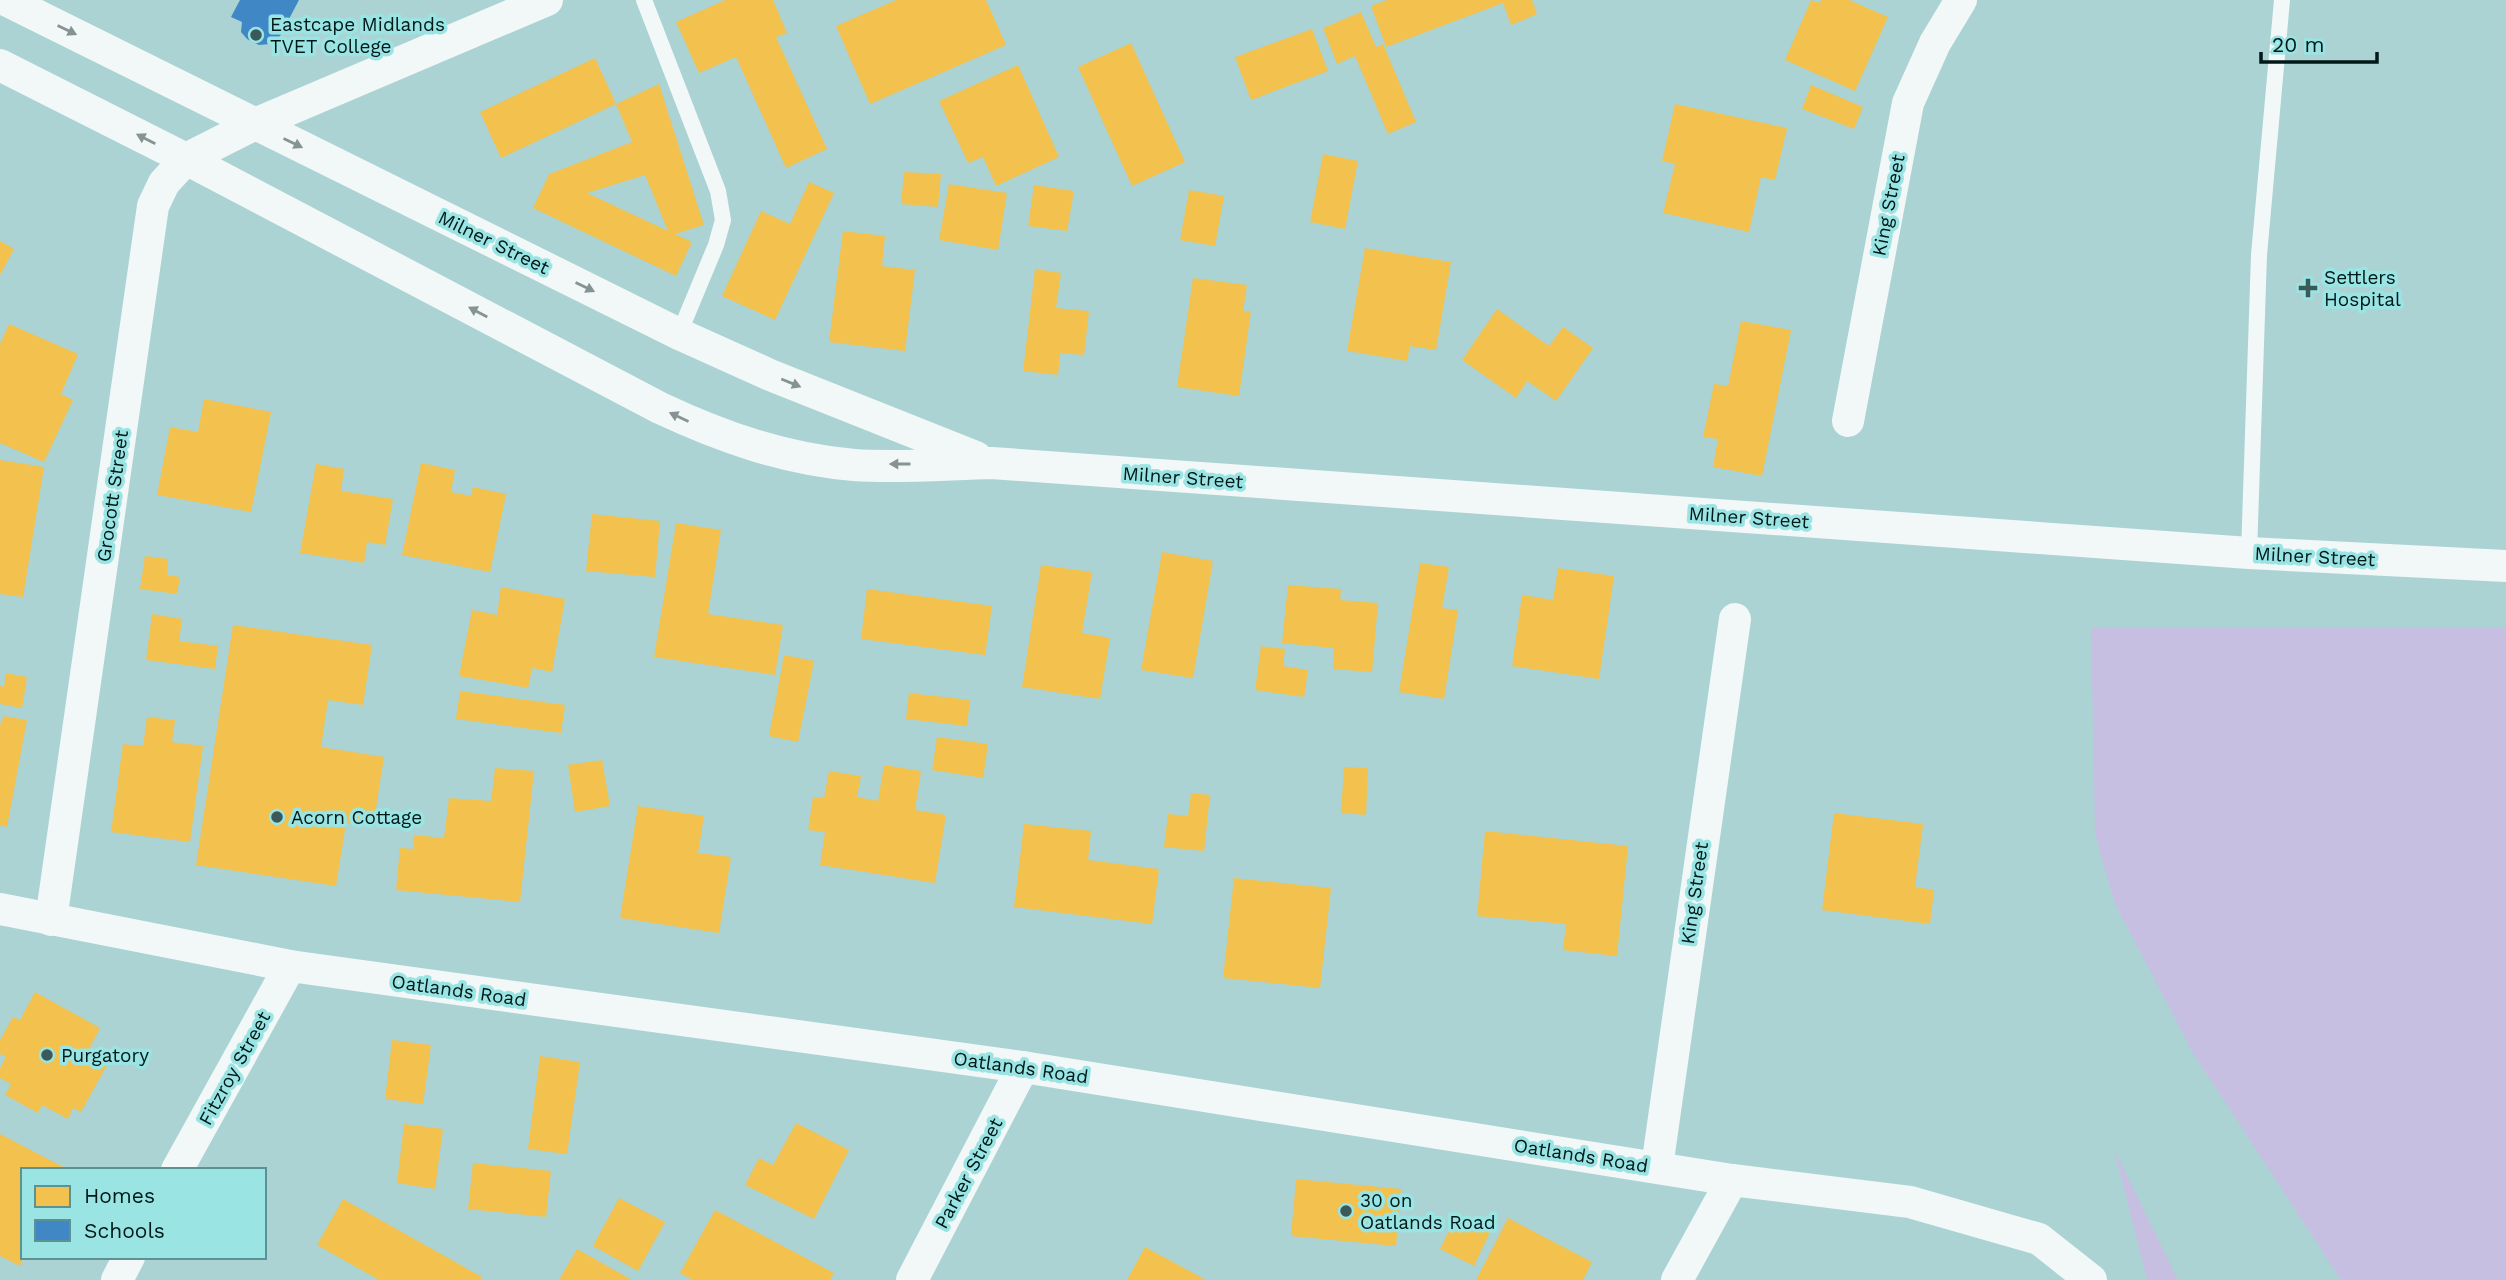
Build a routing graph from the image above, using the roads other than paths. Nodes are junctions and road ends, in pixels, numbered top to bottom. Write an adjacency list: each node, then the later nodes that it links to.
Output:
1 (6, 0): 7 (street, Milner Street, one-way to 7)
2 (547, 0): 7 (street, Grocott Street)
3 (644, 0): 9 (lane)
4 (1962, 0): 10 (street, King Street)
5 (2282, 0): 12 (lane)
6 (0, 65): 8 (street, Milner Street, one-way to 6)
7 (255, 124): 8 (street, Grocott Street); 9 (street, Milner Street, one-way to 9)
8 (186, 159): 11 (street, Milner Street, one-way to 8); 16 (street, Grocott Street)
9 (679, 334): 11 (street, Milner Street, one-way to 11)
10 (1848, 421)
11 (992, 463): 12 (street, Milner Street)
12 (2249, 552): 13 (street, Milner Street)
13 (2506, 566)
14 (1735, 619): 19 (street, King Street)
15 (0, 909): 16 (street, Oatlands Road)
16 (51, 920): 17 (street, Oatlands Road)
17 (290, 966): 18 (street, Oatlands Road); 20 (street, Fitzroy Street)
18 (1023, 1067): 19 (street, Oatlands Road); 24 (street, Parker Street)
19 (1657, 1167): 21 (street, Oatlands Road)
20 (178, 1168)
21 (1732, 1180): 25 (street); 26 (street, Oatlands Road)
22 (128, 1259): 23 (street)
23 (117, 1280)
24 (912, 1280)
25 (1678, 1280)
26 (2091, 1280)

